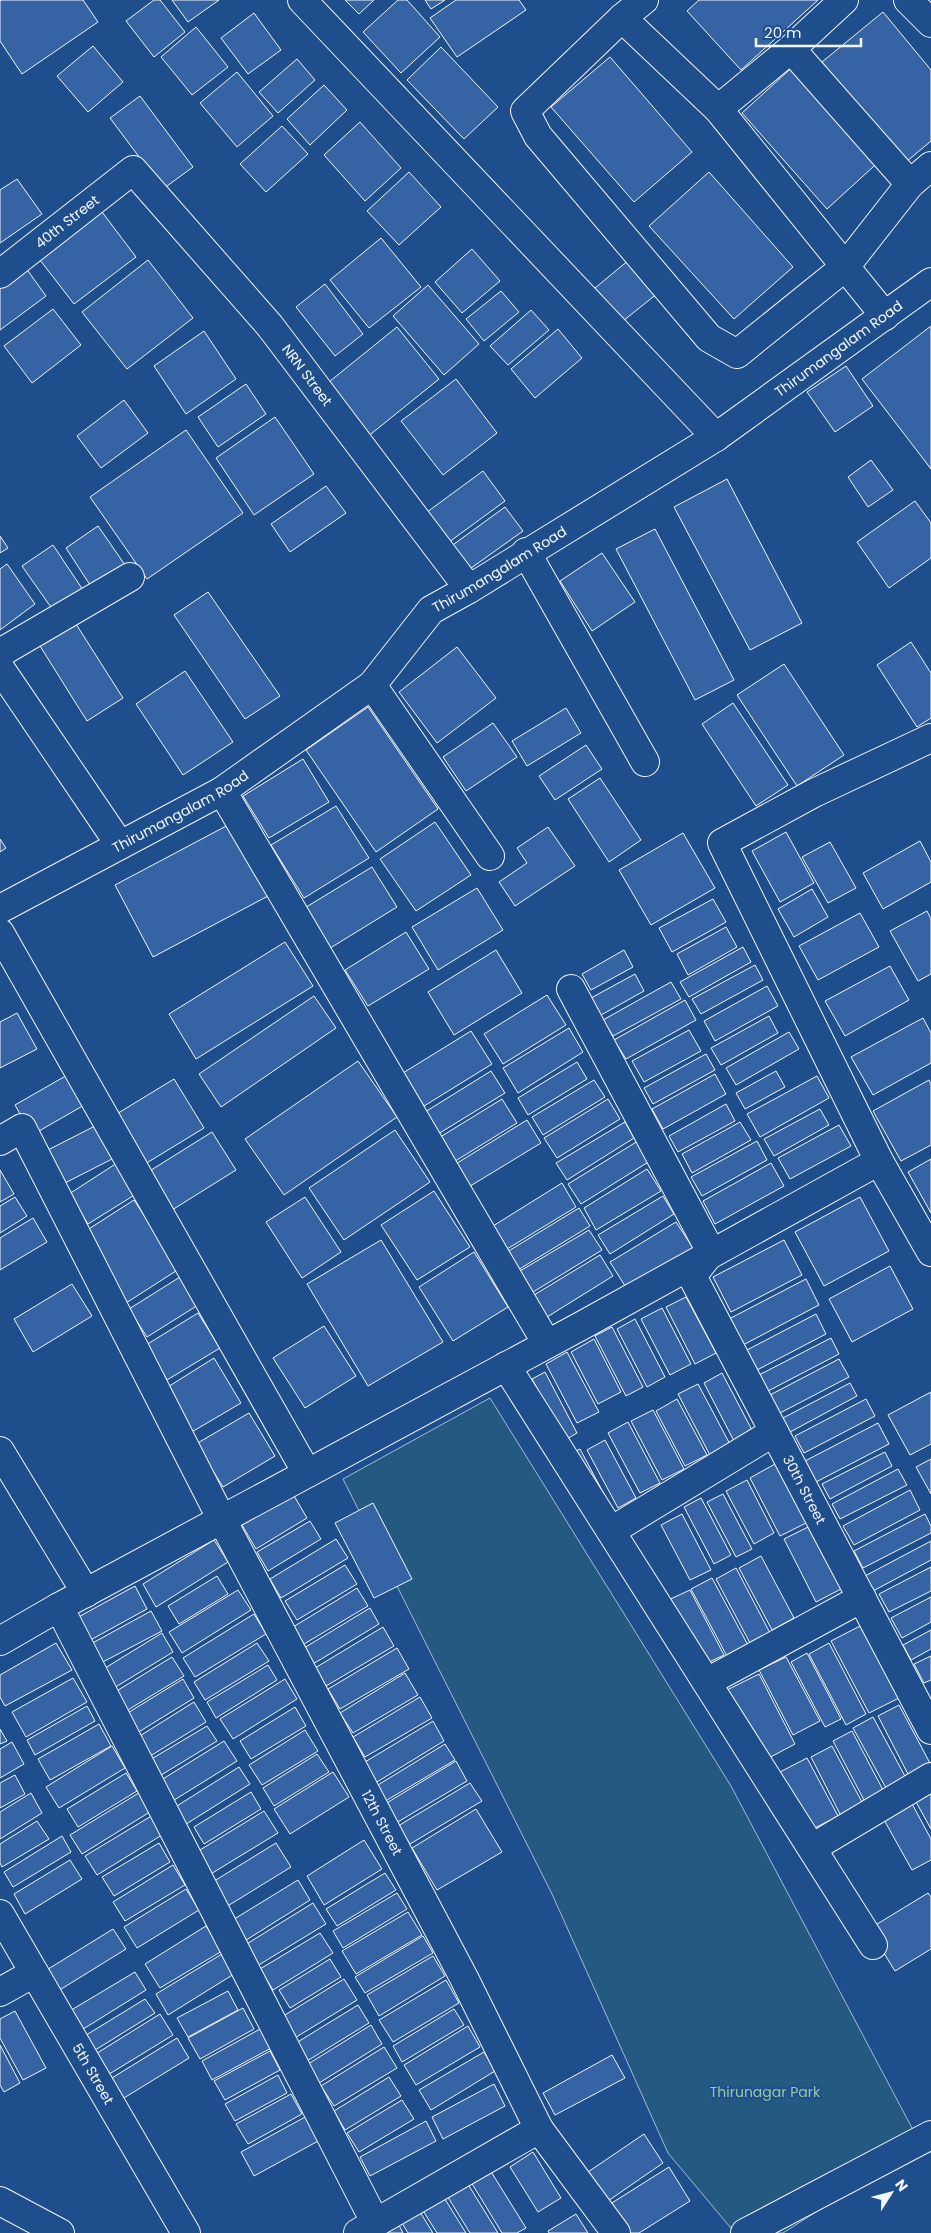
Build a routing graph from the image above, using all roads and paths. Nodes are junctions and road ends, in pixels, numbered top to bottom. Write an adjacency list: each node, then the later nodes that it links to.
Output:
1 (302, 0): 16 (street)
2 (644, 0): 5 (street)
3 (844, 0): 7 (street)
4 (908, 0): 6 (street)
5 (622, 18): 8 (street); 12 (street)
6 (930, 21)
7 (791, 49): 8 (street); 11 (street)
8 (718, 109): 12 (street)
9 (931, 166): 11 (street)
10 (133, 170): 13 (street, 40th Street); 19 (street, NRN Street)
11 (910, 184): 12 (street)
12 (845, 267): 15 (street)
13 (0, 274)
14 (931, 282): 15 (street, Thirumangalam Road)
15 (885, 316): 16 (street, Thirumangalam Road)
16 (716, 437): 17 (street, Thirumangalam Road)
17 (526, 552): 19 (street, Thirumangalam Road); 24 (street)
18 (130, 577): 20 (street)
19 (469, 589): 22 (street, Thirumangalam Road)
20 (0, 653)
21 (0, 668): 26 (street)
22 (372, 685): 25 (street, Thirumangalam Road); 27 (street)
23 (931, 738): 32 (street)
24 (645, 762)
25 (222, 791): 26 (street, Thirumangalam Road); 35 (street)
26 (120, 845): 28 (street, Thirumangalam Road)
27 (490, 856)
28 (0, 909)
29 (0, 934): 39 (street)
30 (571, 988): 33 (street)
31 (0, 1141): 40 (street, 12th Street)
32 (879, 1161): 33 (street); 34 (street)
33 (712, 1252): 35 (street); 37 (street, 30th Street)
34 (931, 1252)
35 (547, 1344): 36 (street)
36 (506, 1366): 39 (street); 41 (street)
37 (774, 1432): 41 (street); 43 (street, 30th Street)
38 (0, 1451): 42 (street)
39 (307, 1473): 40 (street)
40 (221, 1518): 42 (street); 54 (street, 12th Street)
41 (611, 1530): 46 (street)
42 (86, 1594): 44 (street)
43 (862, 1598): 46 (street); 47 (street, 30th Street)
44 (59, 1607): 45 (street); 57 (street)
45 (0, 1641)
46 (707, 1682): 49 (street)
47 (931, 1730)
48 (931, 1778): 49 (street)
49 (812, 1848): 51 (street)
50 (0, 1914): 52 (street, 5th Street)
51 (873, 1945)
52 (34, 1973): 53 (street); 59 (street, 5th Street)
53 (0, 1992)
54 (539, 2129): 57 (street); 60 (street, 12th Street)
55 (931, 2135): 61 (street)
56 (0, 2201): 58 (street)
57 (366, 2228)
58 (60, 2233)
59 (186, 2233)
60 (616, 2233)
61 (745, 2233)

